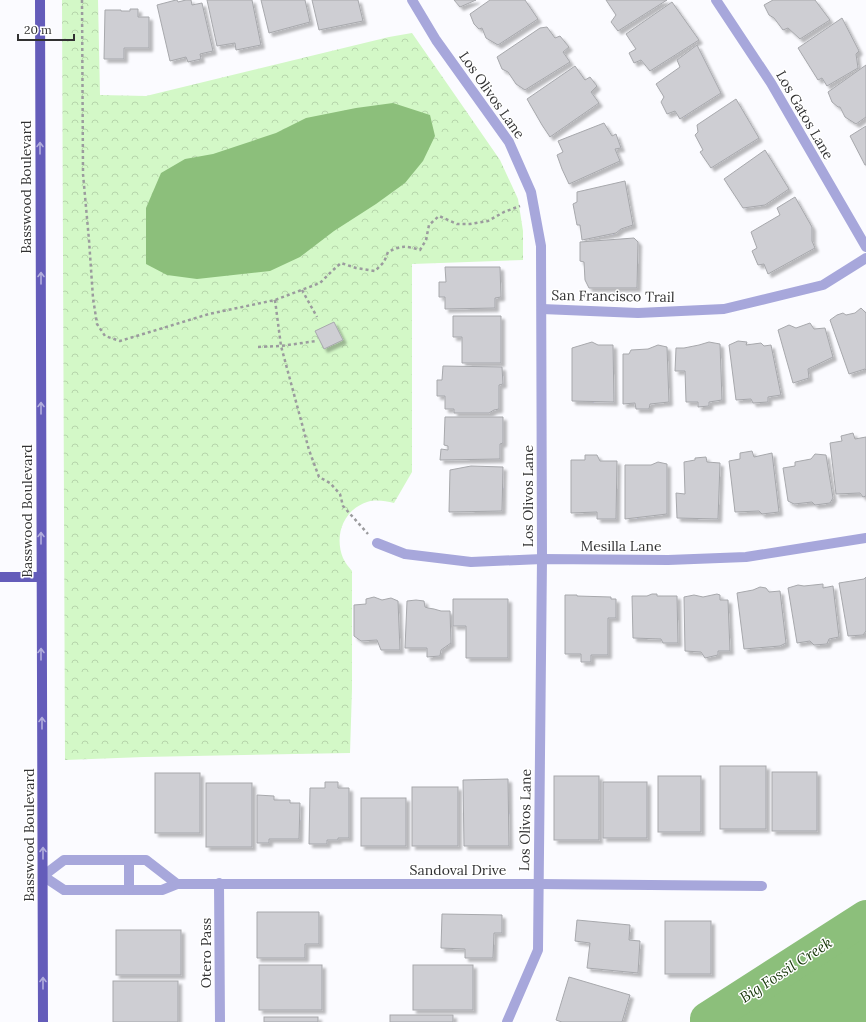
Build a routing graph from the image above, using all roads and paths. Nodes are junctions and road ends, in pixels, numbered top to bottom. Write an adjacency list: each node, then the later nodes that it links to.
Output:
1 (40, 0): 19 (main road, Basswood Boulevard, one-way to 1)
2 (82, 0): 9 (path)
3 (412, 0): 5 (street, Los Olivos Lane)
4 (716, 0): 6 (street, Los Gatos Lane)
5 (533, 204): 8 (path); 10 (street, Los Olivos Lane)
6 (866, 247)
7 (866, 258): 10 (street, San Francisco Trail)
8 (302, 290): 9 (path); 11 (path)
9 (275, 300): 13 (path)
10 (542, 309): 17 (street, Los Olivos Lane)
11 (317, 317)
12 (316, 341): 13 (path)
13 (281, 346): 14 (path); 16 (path)
14 (258, 347)
15 (866, 538): 17 (street, Mesilla Lane)
16 (377, 543): 17 (street, Mesilla Lane)
17 (542, 559): 24 (street, Los Olivos Lane)
18 (0, 577): 19 (main road)
19 (41, 577): 21 (main road, Basswood Boulevard, one-way to 19)
20 (129, 860): 21 (street); 23 (street); 26 (street)
21 (43, 876): 26 (street, Sandoval Drive); 27 (main road, Basswood Boulevard, one-way to 21)
22 (219, 883): 23 (street, Sandoval Drive); 24 (street, Sandoval Drive); 28 (street, Otero Pass)
23 (177, 884): 26 (street, Sandoval Drive)
24 (539, 884): 25 (street, Sandoval Drive); 29 (street, Los Olivos Lane)
25 (762, 886)
26 (129, 890)
27 (43, 1022)
28 (220, 1022)
29 (507, 1022)

